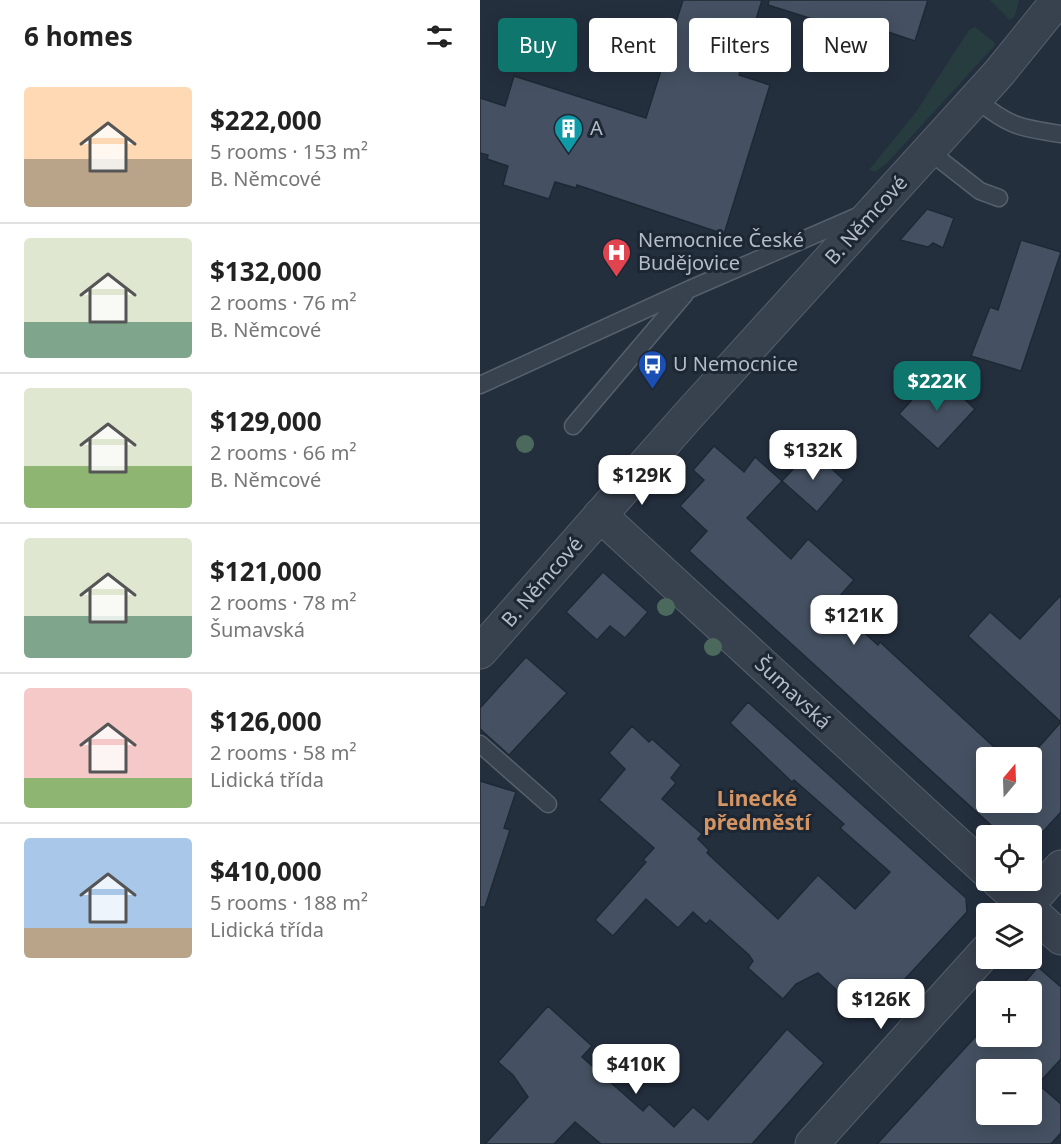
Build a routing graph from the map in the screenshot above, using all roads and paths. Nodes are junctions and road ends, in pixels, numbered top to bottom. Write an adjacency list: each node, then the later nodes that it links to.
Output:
1 (1058, 0): 2 (street, B. Němcové)
2 (976, 99): 3 (lane); 4 (street, B. Němcové)
3 (1061, 134)
4 (929, 151): 5 (lane); 6 (street, B. Němcové)
5 (999, 198)
6 (877, 208): 7 (lane); 10 (street, B. Němcové)
7 (690, 289): 8 (lane); 9 (lane)
8 (480, 385)
9 (573, 426)
10 (600, 515): 11 (street, B. Němcové); 14 (street, Šumavská)
11 (480, 652)
12 (480, 744): 13 (lane)
13 (548, 804)
14 (976, 861)
15 (1061, 867): 18 (street)
16 (1007, 891): 17 (street)
17 (1017, 903)
18 (1029, 903)
19 (1042, 924): 20 (street)
20 (1061, 938)
21 (976, 962): 22 (street)
22 (812, 1144)

